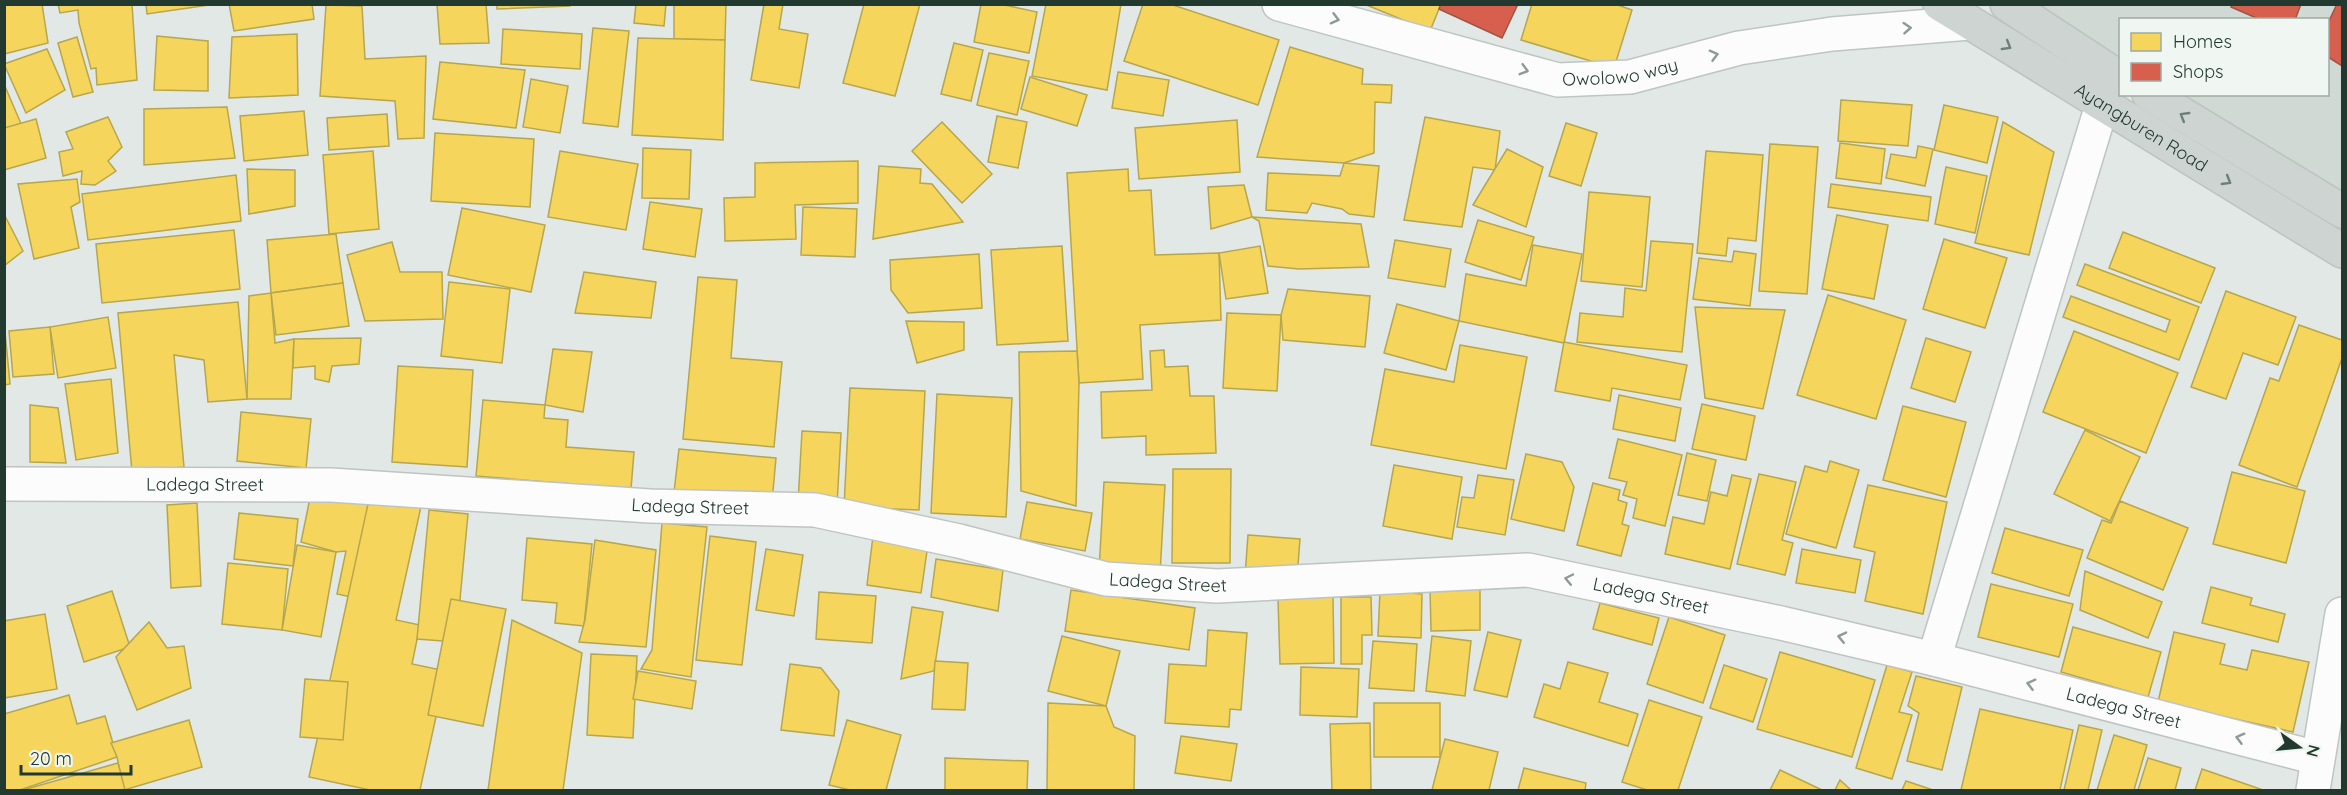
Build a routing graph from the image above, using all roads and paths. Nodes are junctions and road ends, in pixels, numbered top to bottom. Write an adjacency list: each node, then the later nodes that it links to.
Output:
1 (1279, 4): 4 (street, Owolowo way, one-way to 4)
2 (1940, 4): 4 (main road, Ayangburen Road)
3 (2022, 9): 5 (main road, Ayangburen Road)
4 (1970, 23): 7 (main road, Ayangburen Road, one-way to 7)
5 (2119, 77)
6 (2152, 96): 8 (main road, Ayangburen Road, one-way to 6)
7 (2102, 105): 9 (main road, Ayangburen Road, one-way to 9); 12 (street)
8 (2343, 211)
9 (2343, 251)
10 (4, 484): 12 (street, Ladega Street, one-way to 10)
11 (2343, 615): 13 (street)
12 (1934, 659): 13 (street, Ladega Street, one-way to 12)
13 (2317, 758): 14 (street)
14 (2313, 790)

